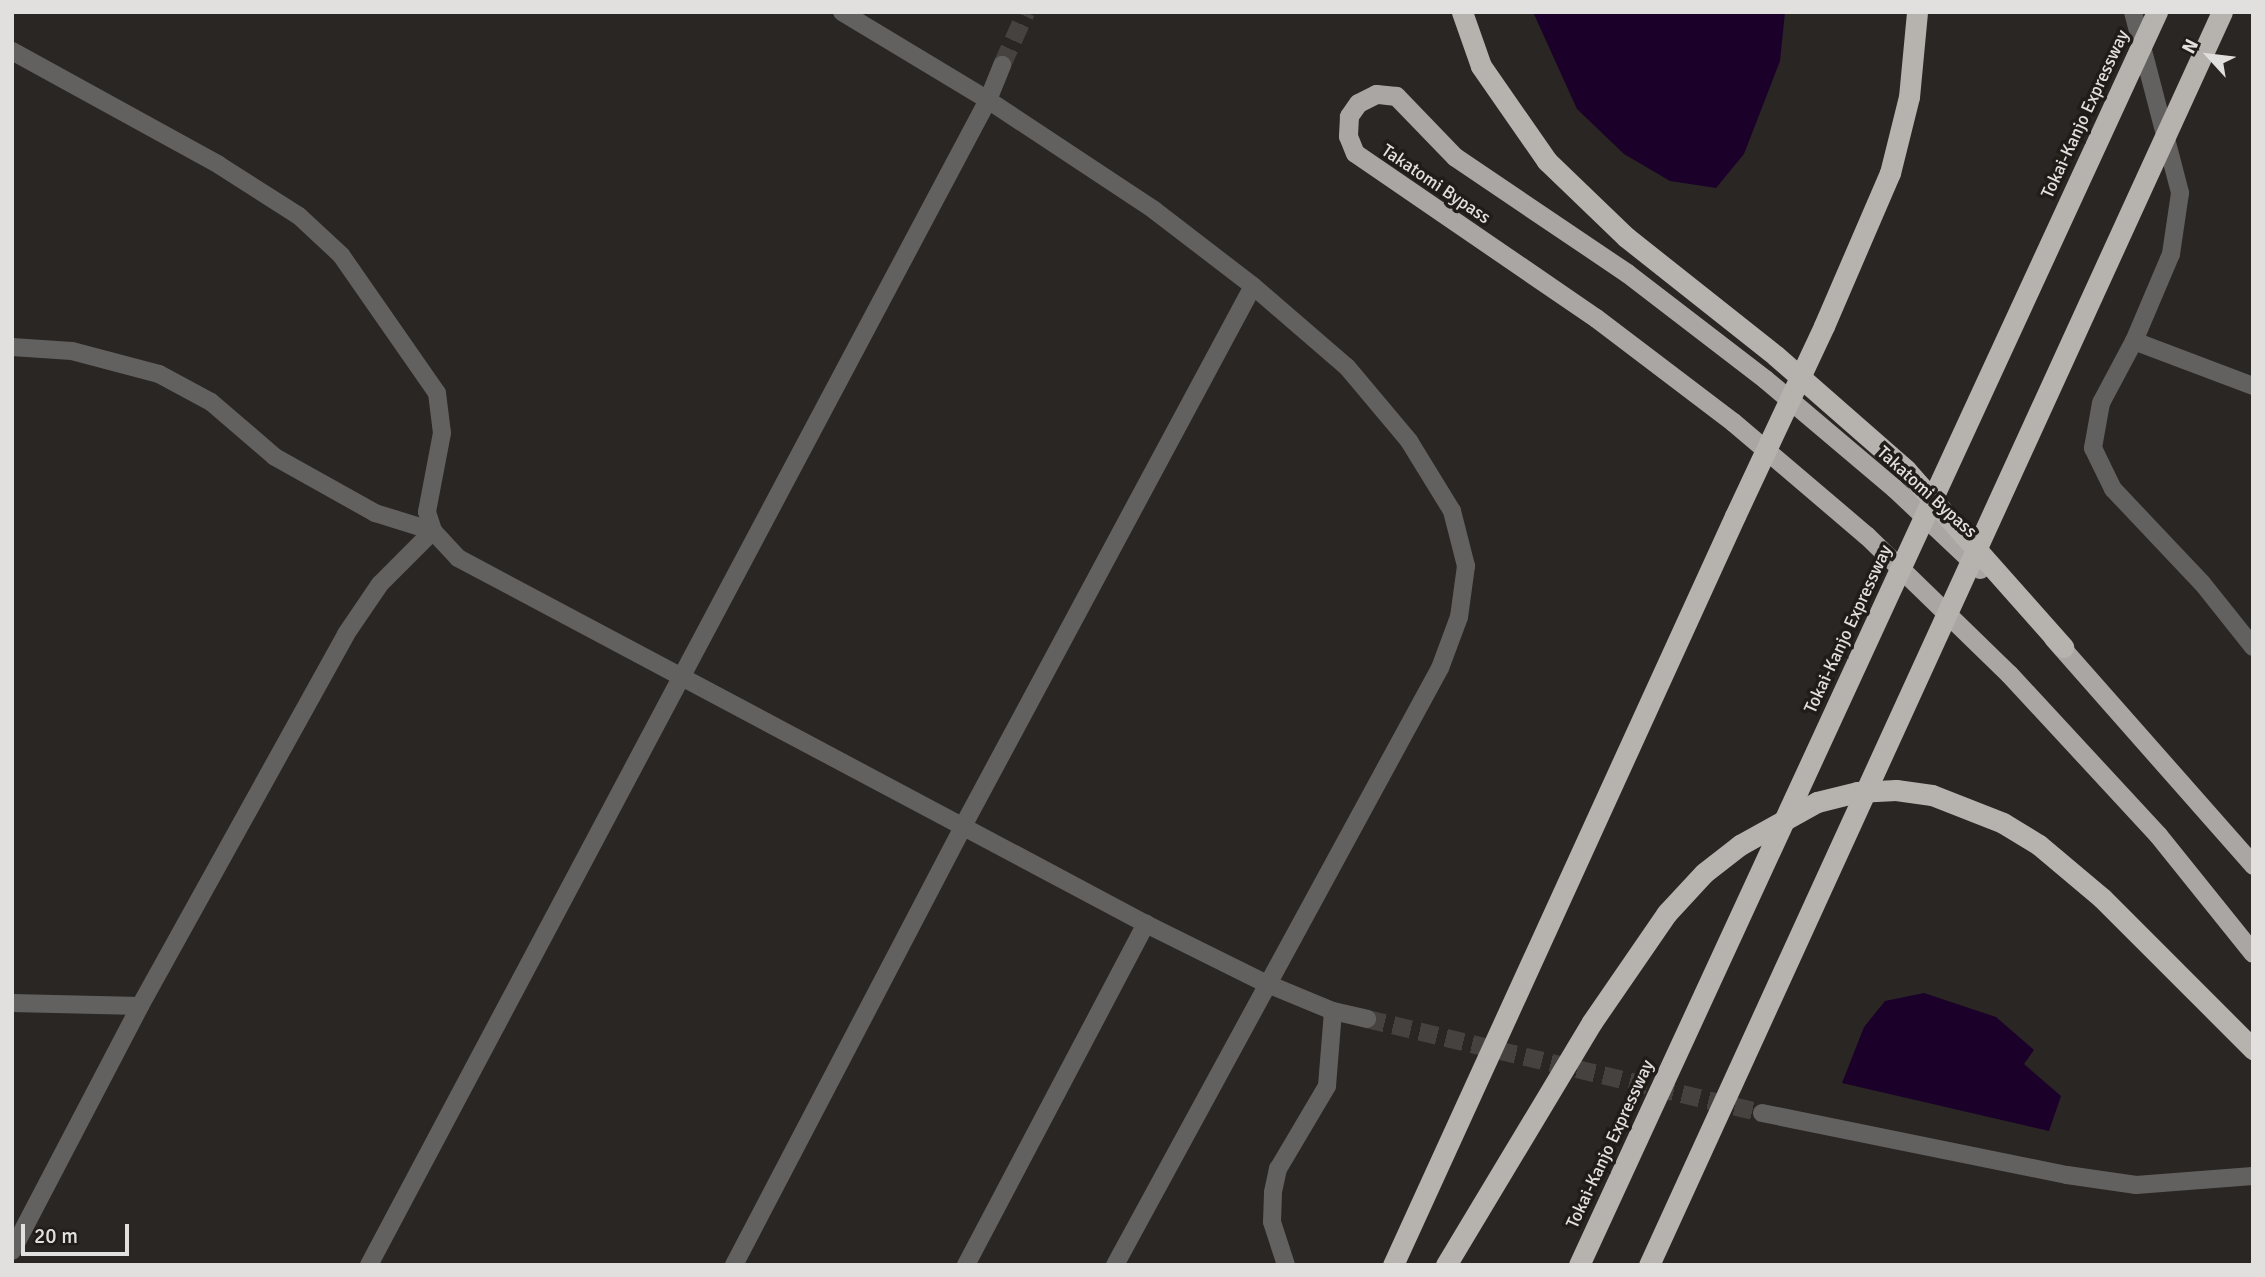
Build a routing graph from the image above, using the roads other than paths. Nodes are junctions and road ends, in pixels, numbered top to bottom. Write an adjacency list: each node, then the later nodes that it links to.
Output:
1 (842, 12): 9 (street)
2 (1462, 12): 15 (highway)
3 (1917, 12): 36 (highway, bridge)
4 (2133, 12): 11 (street)
5 (2157, 12): 38 (highway, Tokai-Kanjo Expressway, bridge)
6 (2222, 12): 39 (highway, bridge)
7 (12, 51): 14 (street)
8 (1002, 65): 9 (street)
9 (988, 100): 10 (street); 17 (street)
10 (1253, 286): 18 (street); 22 (street)
11 (2134, 341): 13 (street); 16 (street)
12 (12, 346): 14 (street)
13 (2253, 386)
14 (433, 531): 17 (street); 24 (street)
15 (2063, 647): 19 (highway, Takatomi Bypass); 21 (highway, Takatomi Bypass)
16 (2253, 647)
17 (681, 677): 18 (street); 31 (street)
18 (962, 828): 20 (street); 32 (street)
19 (2253, 865)
20 (1146, 924): 22 (street); 33 (street)
21 (2253, 953)
22 (1265, 983): 25 (street); 34 (street)
23 (12, 1003): 24 (street)
24 (140, 1006): 30 (street)
25 (1333, 1011): 26 (street); 35 (street)
26 (1367, 1019)
27 (2253, 1049): 37 (highway)
28 (1762, 1113): 29 (street)
29 (2253, 1176)
30 (12, 1251)
31 (369, 1265)
32 (734, 1265)
33 (966, 1265)
34 (1115, 1265)
35 (1286, 1265)
36 (1393, 1265)
37 (1446, 1265)
38 (1579, 1265)
39 (1649, 1265)

